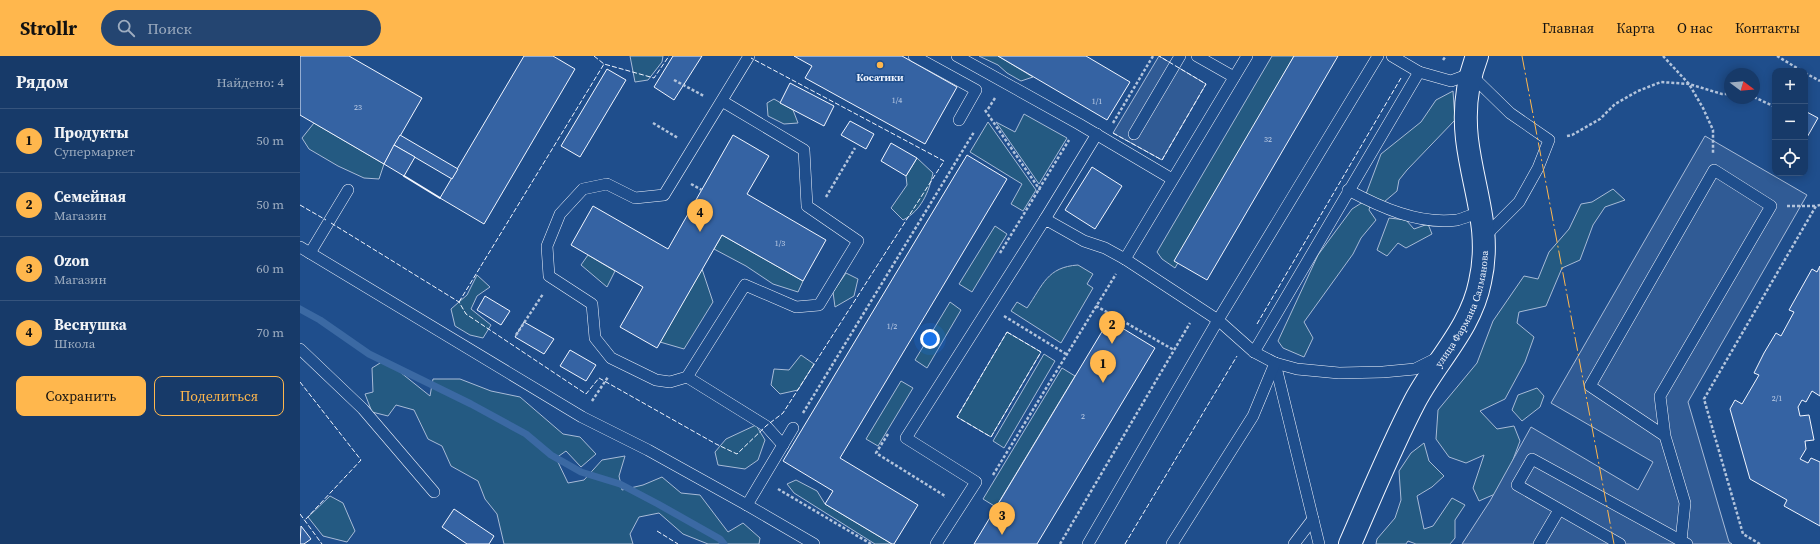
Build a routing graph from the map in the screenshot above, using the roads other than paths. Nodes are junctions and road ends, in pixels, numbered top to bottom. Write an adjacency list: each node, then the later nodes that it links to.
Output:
1 (749, 56): 12 (lane)
2 (914, 56): 13 (lane)
3 (957, 56): 15 (lane)
4 (1180, 56): 14 (lane)
5 (1197, 56): 11 (lane)
6 (1247, 56): 11 (lane)
7 (1378, 56): 25 (lane)
8 (1392, 56): 10 (lane)
9 (1474, 65): 10 (lane); 19 (street, улица Фармана Салманова); 21 (lane)
10 (1419, 72): 18 (lane)
11 (1234, 77): 16 (lane)
12 (721, 103): 30 (lane); 30 (lane)
13 (959, 120)
14 (1134, 134)
15 (1100, 136): 16 (lane); 20 (lane)
16 (1172, 179): 24 (lane)
17 (348, 190): 23 (lane)
18 (1348, 190): 19 (lane); 27 (lane)
19 (1481, 212): 21 (street, улица Фармана Салманова)
20 (1045, 219): 24 (lane); 40 (lane)
21 (1485, 236): 28 (street, улица Фармана Салманова)
22 (300, 247): 23 (lane)
23 (310, 253): 35 (lane)
24 (1125, 259): 25 (lane)
25 (1218, 320): 27 (lane); 41 (lane)
26 (300, 349): 34 (lane)
27 (1254, 352): 29 (lane)
28 (1445, 354): 29 (lane); 45 (street, улица Фармана Салманова)
29 (1275, 363): 37 (lane); 42 (lane)
30 (687, 377): 33 (lane)
31 (793, 428): 33 (lane)
32 (1665, 436): 32 (lane); 38 (lane)
33 (783, 445): 35 (lane)
34 (434, 492)
35 (747, 504): 39 (lane)
36 (1559, 510): 38 (lane); 46 (lane); 47 (lane)
37 (1313, 519): 43 (lane); 44 (lane)
38 (1684, 542)
39 (814, 544)
40 (936, 544)
41 (1088, 544)
42 (1172, 544)
43 (1294, 544)
44 (1319, 544)
45 (1350, 544)
46 (1539, 544)
47 (1620, 544)

